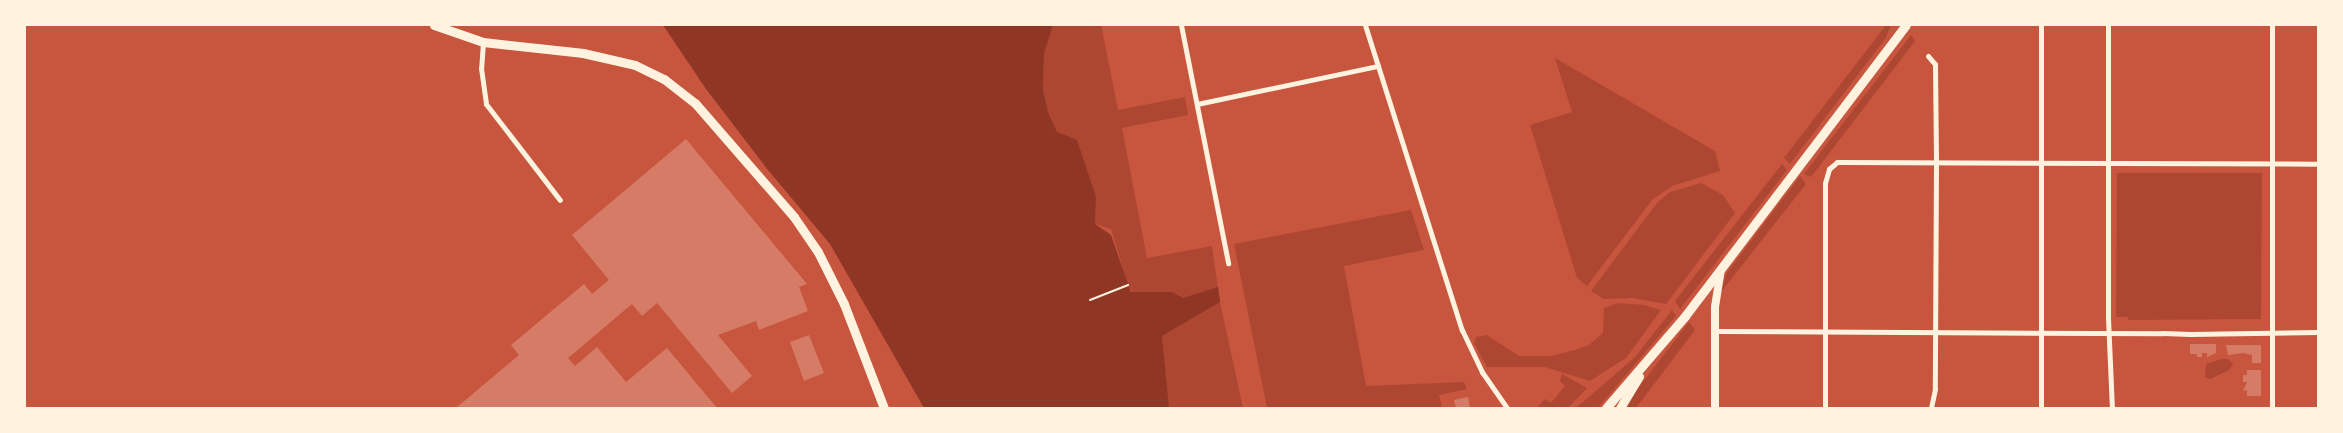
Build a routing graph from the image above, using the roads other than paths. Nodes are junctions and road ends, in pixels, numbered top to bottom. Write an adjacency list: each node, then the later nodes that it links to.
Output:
1 (434, 25): 8 (main road)
2 (1181, 25): 11 (street)
3 (1365, 25): 10 (street)
4 (1906, 25): 19 (main road)
5 (2041, 25): 12 (street)
6 (2108, 25): 13 (street)
7 (2272, 25): 15 (street)
8 (483, 42): 17 (street); 30 (main road)
9 (1928, 56): 14 (street)
10 (1378, 66): 11 (street); 31 (street)
11 (1197, 104): 18 (street)
12 (2042, 162): 13 (street); 14 (street); 23 (street)
13 (2108, 162): 15 (street); 24 (street)
14 (1936, 163): 21 (street); 22 (street)
15 (2271, 164): 16 (street); 25 (street)
16 (2318, 164)
17 (560, 200)
18 (1228, 263)
19 (1722, 268): 20 (street); 29 (main road)
20 (1716, 331): 21 (street); 34 (street)
21 (1825, 331): 22 (street); 35 (street)
22 (1936, 332): 23 (street); 36 (street)
23 (2042, 332): 24 (street); 37 (street)
24 (2109, 332): 27 (street); 38 (street)
25 (2271, 332): 26 (street); 28 (street); 39 (street)
26 (2318, 332)
27 (2163, 333): 28 (street)
28 (2190, 334)
29 (1644, 367): 32 (main road); 33 (main road)
30 (884, 408)
31 (1507, 408)
32 (1606, 408)
33 (1620, 408)
34 (1715, 408)
35 (1825, 408)
36 (1931, 408)
37 (2041, 408)
38 (2112, 408)
39 (2272, 408)

